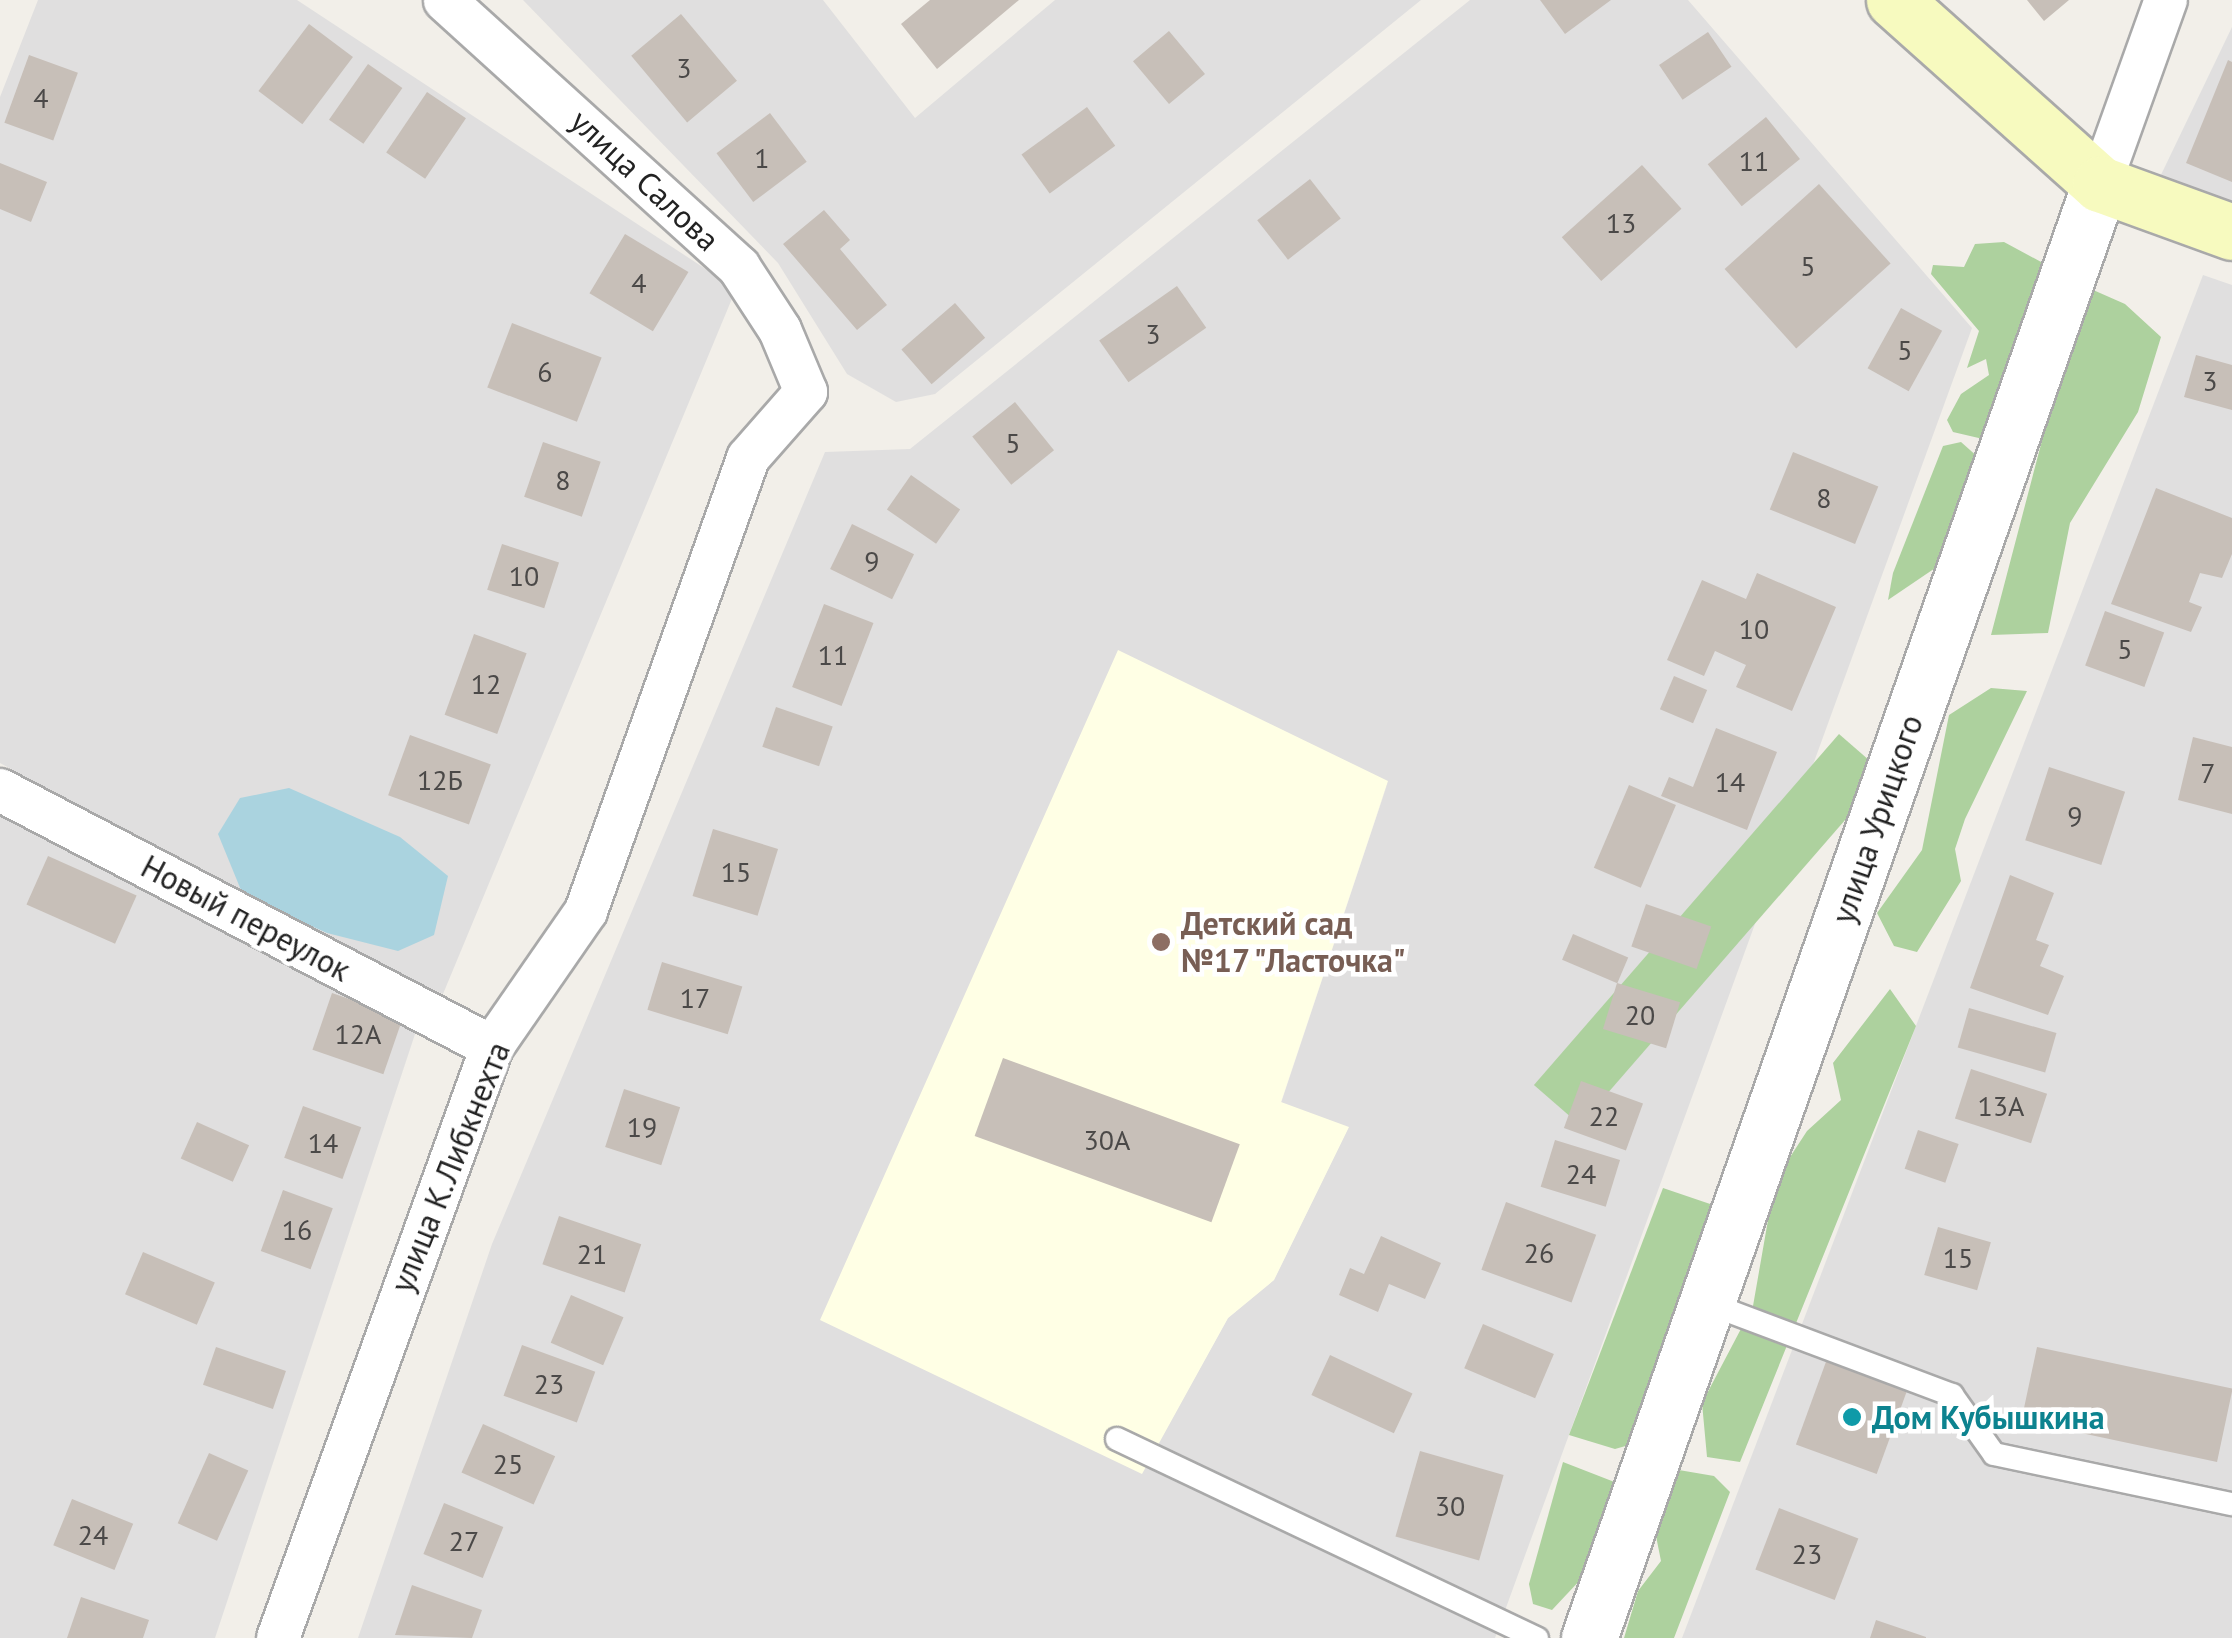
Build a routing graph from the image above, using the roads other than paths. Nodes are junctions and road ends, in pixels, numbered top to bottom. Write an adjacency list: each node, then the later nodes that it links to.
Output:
1 (445, 0): 6 (street, улица Салова)
2 (1894, 0): 4 (main road)
3 (2166, 0): 4 (street, улица Урицкого)
4 (2100, 184): 5 (main road); 9 (street, улица Урицкого)
5 (2232, 232)
6 (806, 392): 8 (street, улица К.Либкнехта)
7 (0, 790): 8 (street, Новый переулок)
8 (492, 1047): 12 (street, улица К.Либкнехта)
9 (1707, 1303): 11 (lane); 14 (street, улица Урицкого)
10 (1116, 1440): 13 (lane)
11 (2232, 1504)
12 (278, 1638)
13 (1537, 1638)
14 (1589, 1638)

